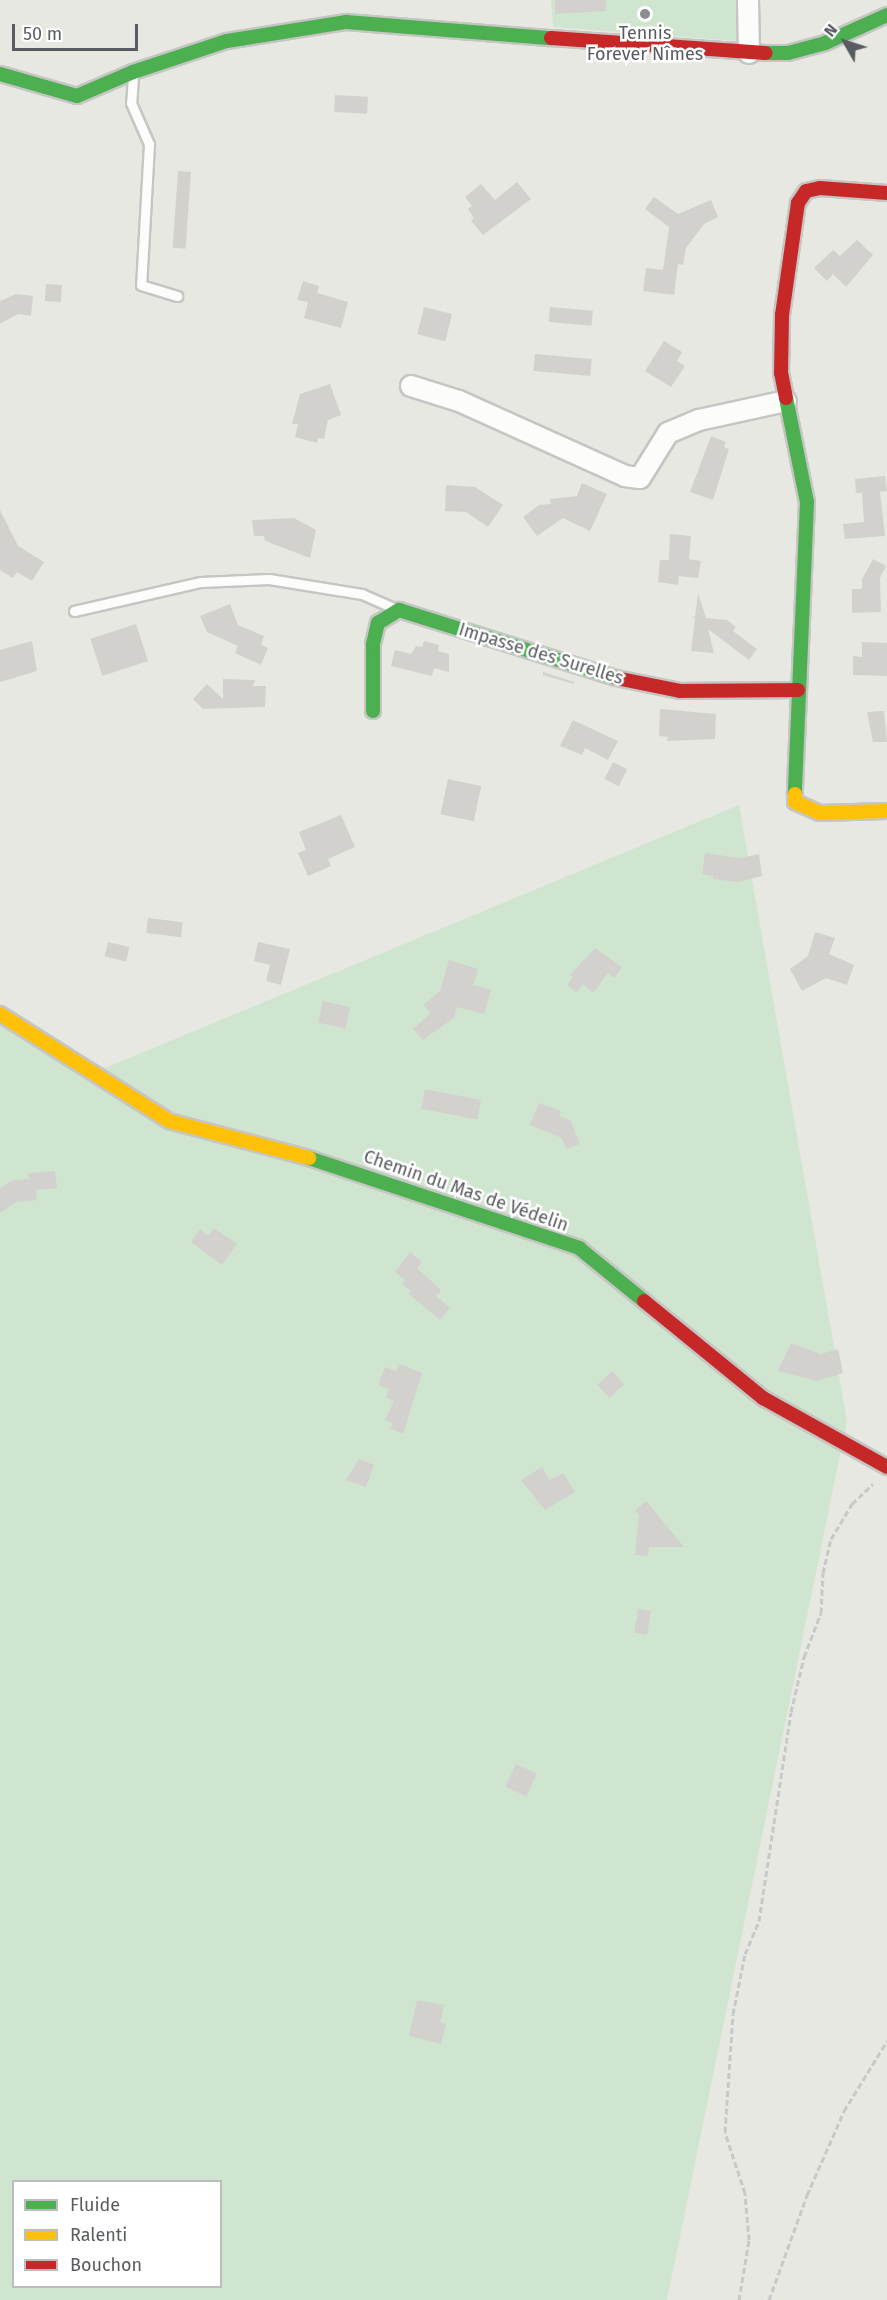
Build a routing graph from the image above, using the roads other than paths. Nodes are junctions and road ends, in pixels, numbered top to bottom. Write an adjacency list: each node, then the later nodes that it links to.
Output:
1 (748, 0): 3 (street)
2 (887, 15): 3 (street)
3 (749, 53): 4 (street)
4 (133, 72): 5 (street); 7 (lane)
5 (0, 74)
6 (887, 193): 9 (street)
7 (177, 296)
8 (411, 386): 9 (street)
9 (786, 401): 12 (street)
10 (399, 610): 11 (lane); 12 (street, Impasse des Surelles); 13 (street)
11 (74, 611)
12 (798, 690): 14 (street)
13 (373, 711)
14 (887, 811)
15 (0, 1014): 16 (street, Chemin du Mas de Védelin)
16 (884, 1472)

